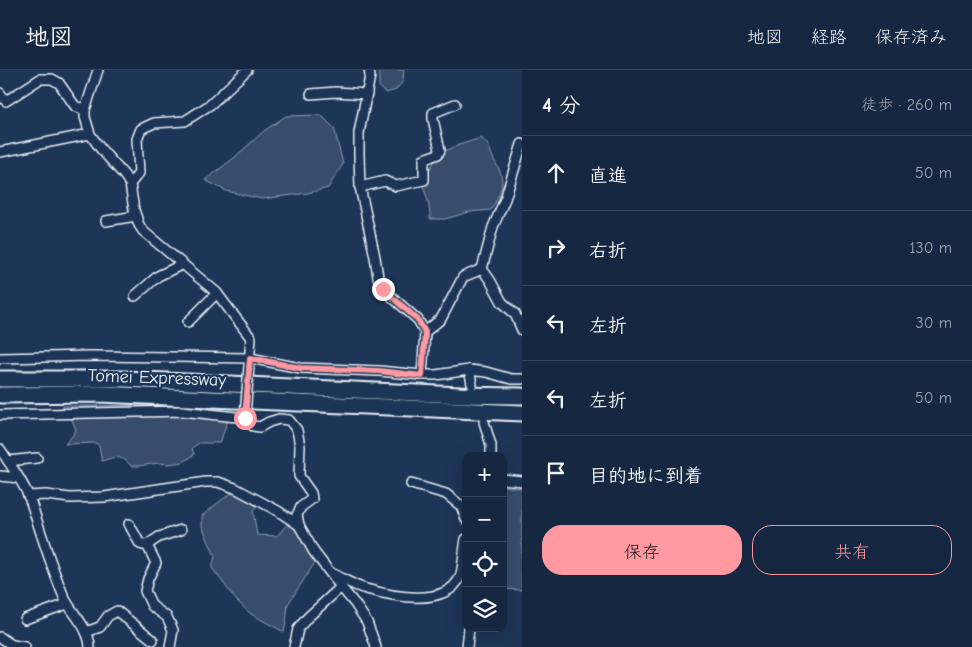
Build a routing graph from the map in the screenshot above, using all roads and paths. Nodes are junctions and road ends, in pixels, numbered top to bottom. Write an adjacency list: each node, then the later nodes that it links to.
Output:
1 (98, 70): 8 (street)
2 (246, 70): 12 (street)
3 (369, 70): 6 (street)
4 (0, 93): 8 (street)
5 (311, 94): 6 (street)
6 (367, 94): 13 (street)
7 (455, 104): 13 (street)
8 (85, 110): 9 (street)
9 (90, 134): 11 (street); 12 (street)
10 (522, 144): 17 (street)
11 (0, 152)
12 (130, 184): 14 (street)
13 (360, 187): 22 (street)
14 (136, 216): 15 (street); 16 (street)
15 (106, 221)
16 (181, 263): 18 (street); 19 (street)
17 (482, 269): 21 (street); 22 (street)
18 (217, 293): 20 (street); 24 (street)
19 (135, 296)
20 (188, 322)
21 (522, 330)
22 (425, 332): 26 (street)
23 (0, 358): 24 (street)
24 (249, 362): 26 (street); 34 (street, bridge)
25 (469, 370): 26 (street); 28 (street); 29 (street)
26 (422, 376)
27 (0, 379): 31 (highway, Tomei Expressway)
28 (522, 379)
29 (472, 384)
30 (0, 395): 32 (highway, Tomei Expressway)
31 (522, 396)
32 (522, 413)
33 (0, 415): 34 (street)
34 (245, 417): 48 (street)
35 (484, 422): 37 (street)
36 (0, 449): 39 (street)
37 (490, 452)
38 (37, 458): 39 (street)
39 (8, 461): 41 (street)
40 (0, 476): 41 (street)
41 (19, 478): 45 (street)
42 (507, 479): 43 (street)
43 (522, 480)
44 (411, 484): 46 (street)
45 (28, 496): 48 (street); 54 (street)
46 (462, 506)
47 (129, 524): 51 (street)
48 (299, 525): 52 (street)
49 (181, 530): 51 (street)
50 (466, 542): 52 (street)
51 (147, 545): 62 (street)
52 (331, 573): 53 (street)
53 (341, 588): 63 (street); 64 (street)
54 (67, 604): 55 (street); 56 (street)
55 (24, 619)
56 (86, 632): 59 (street); 61 (street)
57 (469, 632): 65 (street)
58 (0, 637): 60 (street)
59 (153, 640)
60 (25, 647)
61 (90, 647)
62 (170, 647)
63 (294, 647)
64 (376, 647)
65 (467, 647)

